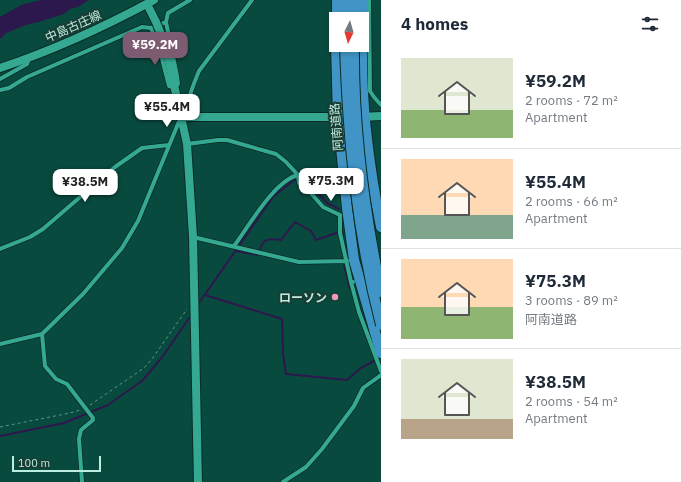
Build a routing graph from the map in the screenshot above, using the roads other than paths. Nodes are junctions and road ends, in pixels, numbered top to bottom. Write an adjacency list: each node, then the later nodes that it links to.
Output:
1 (190, 0): 13 (street)
2 (252, 0): 26 (street)
3 (337, 0): 9 (highway)
4 (346, 0): 10 (highway)
5 (355, 0): 11 (highway)
6 (363, 0): 12 (highway)
7 (368, 0): 24 (street)
8 (151, 2): 14 (street); 19 (street, 中島古庄線)
9 (337, 12)
10 (346, 12)
11 (354, 12)
12 (362, 12)
13 (166, 22): 14 (street); 22 (street)
14 (154, 25): 22 (street, bridge); 22 (street); 23 (street)
15 (336, 52): 27 (highway)
16 (345, 52): 40 (highway, 阿南道路, bridge)
17 (354, 52): 39 (highway, 阿南道路, bridge)
18 (362, 52): 28 (highway)
19 (29, 58): 20 (street, 中島古庄線); 21 (street)
20 (0, 68)
21 (0, 79)
22 (174, 88): 26 (street)
23 (0, 90)
24 (381, 105)
25 (381, 116): 28 (street)
26 (184, 117): 27 (street); 29 (street); 30 (street)
27 (338, 117): 28 (street); 37 (highway)
28 (364, 117): 32 (highway)
29 (187, 144): 31 (street); 33 (street)
30 (169, 145): 35 (street); 41 (street)
31 (298, 178): 34 (street); 37 (street)
32 (381, 227)
33 (192, 237): 34 (street); 47 (street)
34 (237, 247): 37 (street)
35 (0, 249)
36 (381, 260): 37 (street)
37 (350, 261): 38 (highway)
38 (355, 281): 43 (highway); 44 (street)
39 (381, 292)
40 (381, 324)
41 (42, 334): 42 (street); 46 (street)
42 (0, 344)
43 (381, 353)
44 (381, 371)
45 (381, 375): 48 (street)
46 (82, 482)
47 (198, 482)
48 (283, 482)

